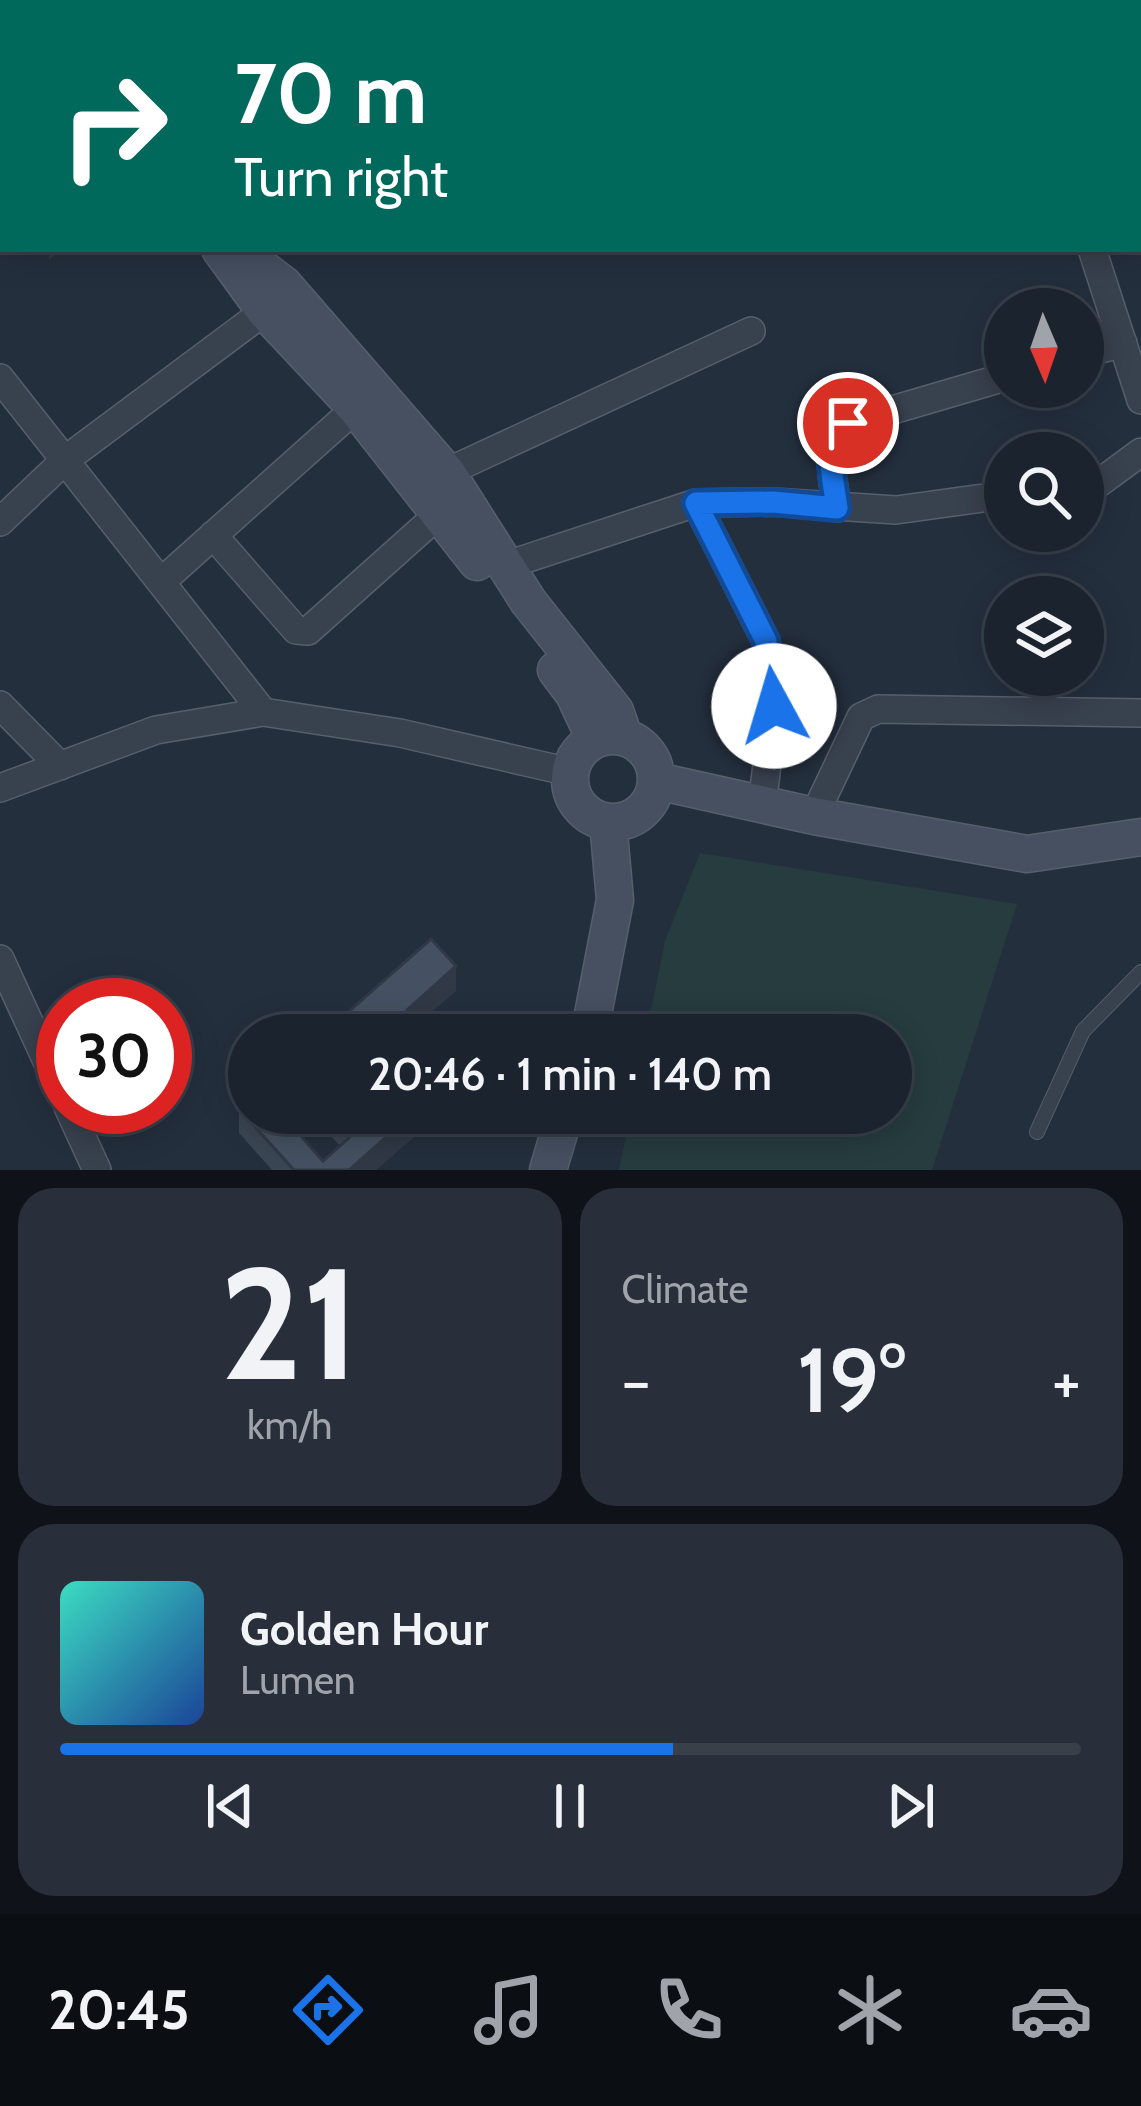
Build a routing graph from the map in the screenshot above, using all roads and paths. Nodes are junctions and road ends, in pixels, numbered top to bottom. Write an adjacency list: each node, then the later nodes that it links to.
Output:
1 (222, 252): 4 (main road)
2 (241, 252): 15 (main road)
3 (1093, 252): 6 (street)
4 (265, 311): 11 (main road); 13 (street)
5 (752, 331): 15 (street)
6 (1123, 343): 7 (street); 10 (street)
7 (1104, 348)
8 (0, 378): 13 (street)
9 (984, 383): 18 (street)
10 (1141, 400)
11 (356, 408): 15 (main road); 20 (street)
12 (1141, 452): 14 (street)
13 (65, 460): 19 (street); 22 (street)
14 (1104, 479)
15 (435, 491): 20 (street); 21 (main road); 26 (main road)
16 (984, 499): 18 (street)
17 (696, 503): 18 (street); 21 (street); 31 (street)
18 (837, 508)
19 (0, 522)
20 (213, 535): 22 (street)
21 (504, 566): 26 (main road)
22 (161, 582): 24 (street)
23 (0, 705): 27 (street)
24 (263, 712): 27 (street); 28 (street)
25 (1141, 713): 32 (street)
26 (610, 738): 28 (main road); 29 (main road)
27 (60, 766): 30 (street)
28 (570, 772): 33 (main road)
29 (657, 781): 31 (main road); 33 (main road)
30 (0, 788)
31 (762, 806): 32 (main road)
32 (814, 816): 34 (main road)
33 (608, 822): 37 (main road)
34 (1141, 837)
35 (0, 958): 38 (street)
36 (1141, 972): 39 (lane)
37 (593, 1014)
38 (36, 1037)
39 (1037, 1132)
40 (80, 1134): 42 (street)
41 (559, 1134): 43 (main road)
42 (97, 1170)
43 (548, 1170)

